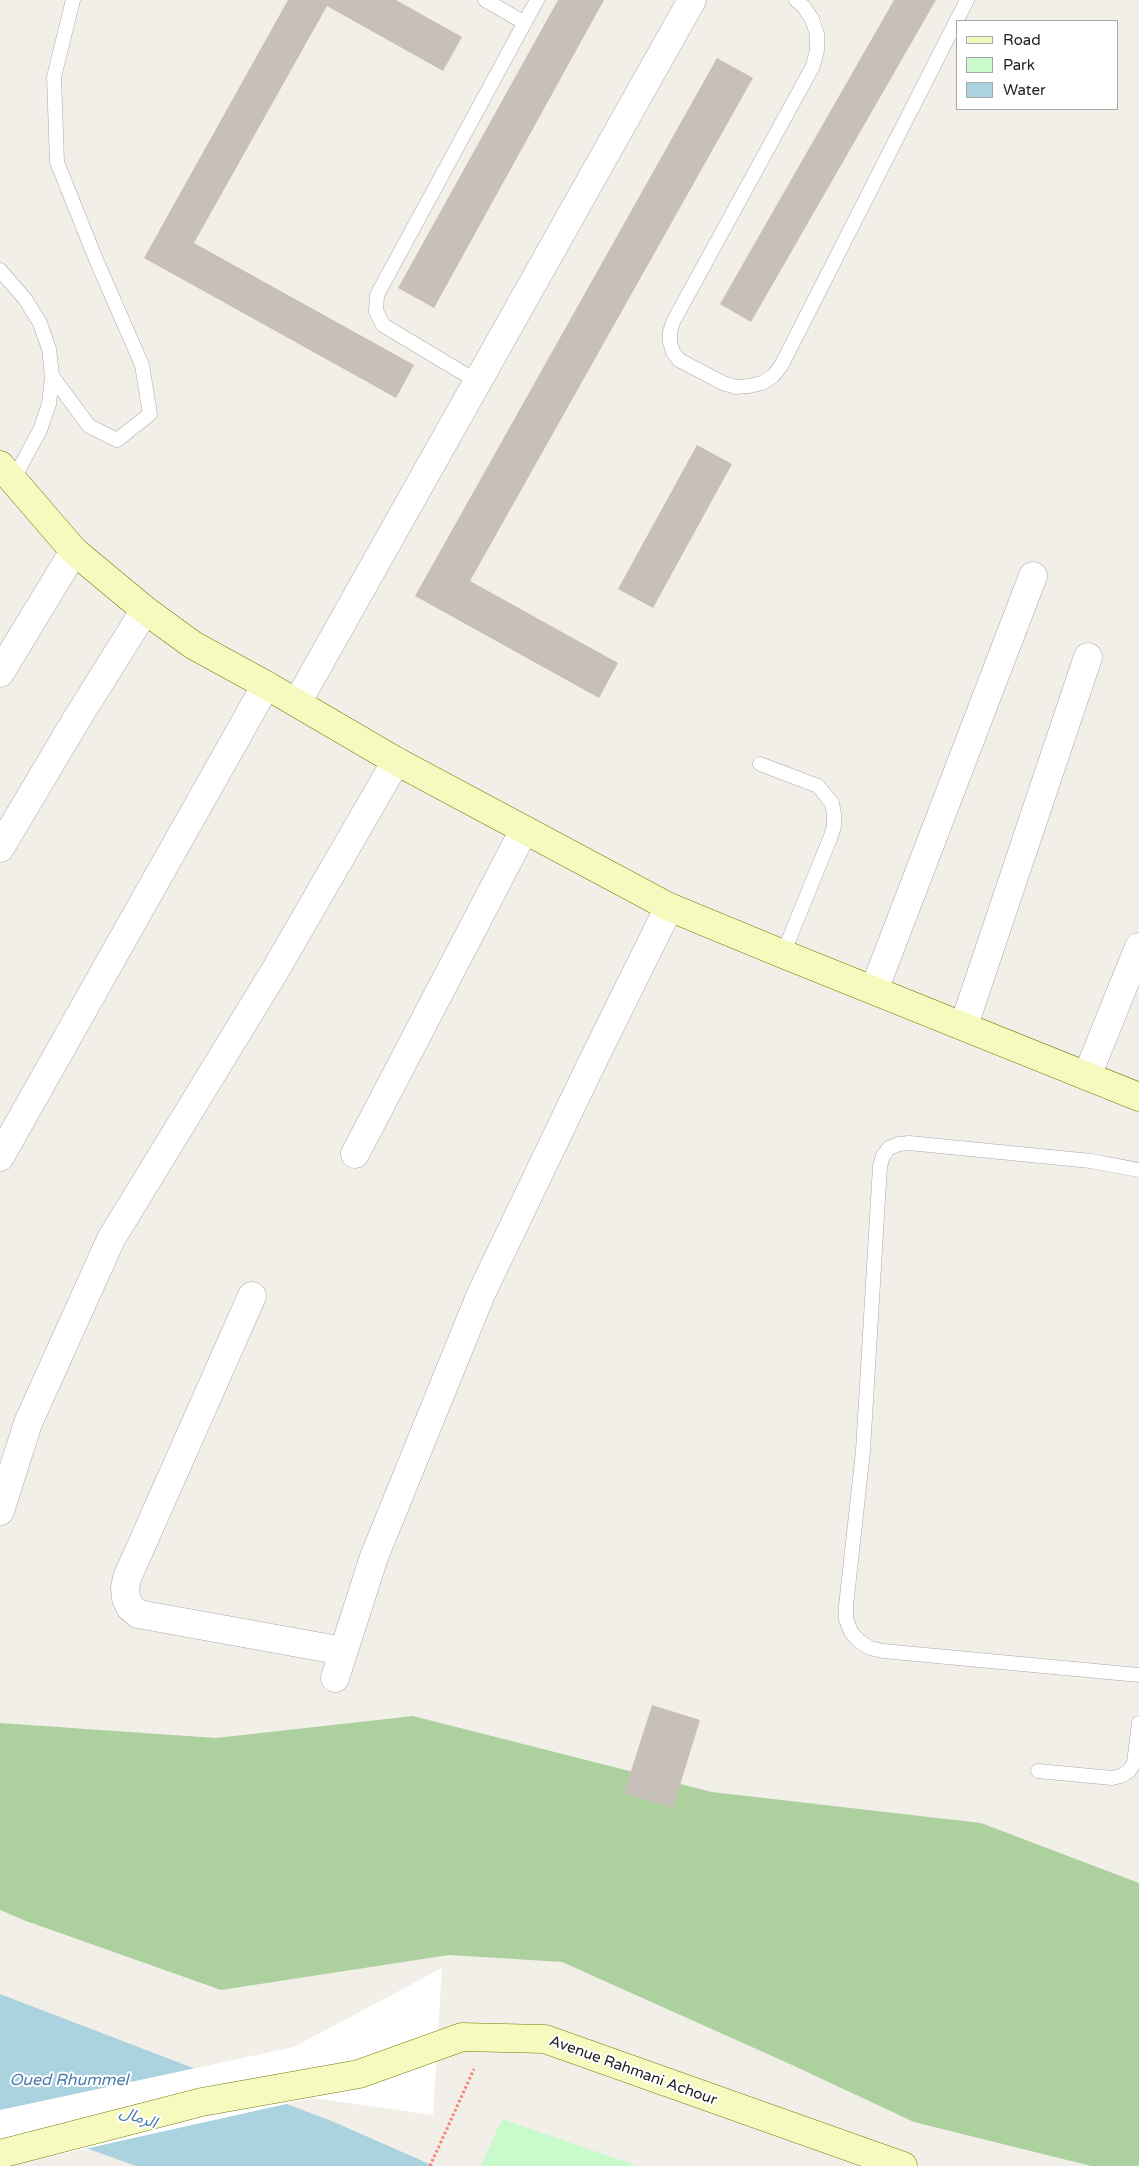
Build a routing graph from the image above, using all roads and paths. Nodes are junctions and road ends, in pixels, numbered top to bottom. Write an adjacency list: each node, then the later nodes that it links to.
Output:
1 (73, 0): 11 (lane)
2 (485, 0): 8 (lane)
3 (537, 0): 8 (lane)
4 (692, 0): 12 (street)
5 (796, 0): 9 (lane)
6 (967, 0): 7 (lane)
7 (957, 20)
8 (526, 22): 12 (lane)
9 (956, 22)
10 (0, 270): 11 (lane)
11 (52, 376): 13 (lane)
12 (478, 382): 20 (street)
13 (6, 473): 14 (street)
14 (74, 551): 16 (street); 18 (street)
15 (1034, 576): 28 (street)
16 (145, 610): 19 (street); 24 (street)
17 (1088, 657): 29 (street)
18 (0, 673)
19 (266, 685): 20 (street); 33 (street)
20 (298, 703): 21 (street)
21 (396, 761): 23 (street); 36 (street)
22 (760, 764): 27 (lane)
23 (524, 830): 25 (street); 32 (street)
24 (0, 848)
25 (669, 907): 27 (street); 37 (street)
26 (1139, 948): 30 (street)
27 (783, 954): 28 (street)
28 (874, 990): 29 (street)
29 (964, 1025): 30 (street)
30 (1087, 1076): 31 (street)
31 (1139, 1097)
32 (355, 1154)
33 (0, 1157)
34 (1139, 1170): 38 (lane)
35 (252, 1296): 37 (street)
36 (0, 1511)
37 (343, 1651): 39 (street)
38 (1139, 1675)
39 (335, 1678)
40 (1139, 1723): 41 (lane)
41 (1038, 1771)
42 (474, 2069): 44 (path)
43 (0, 2154): 45 (street, Avenue Rahmani Achour)
44 (430, 2166)
45 (903, 2166)

